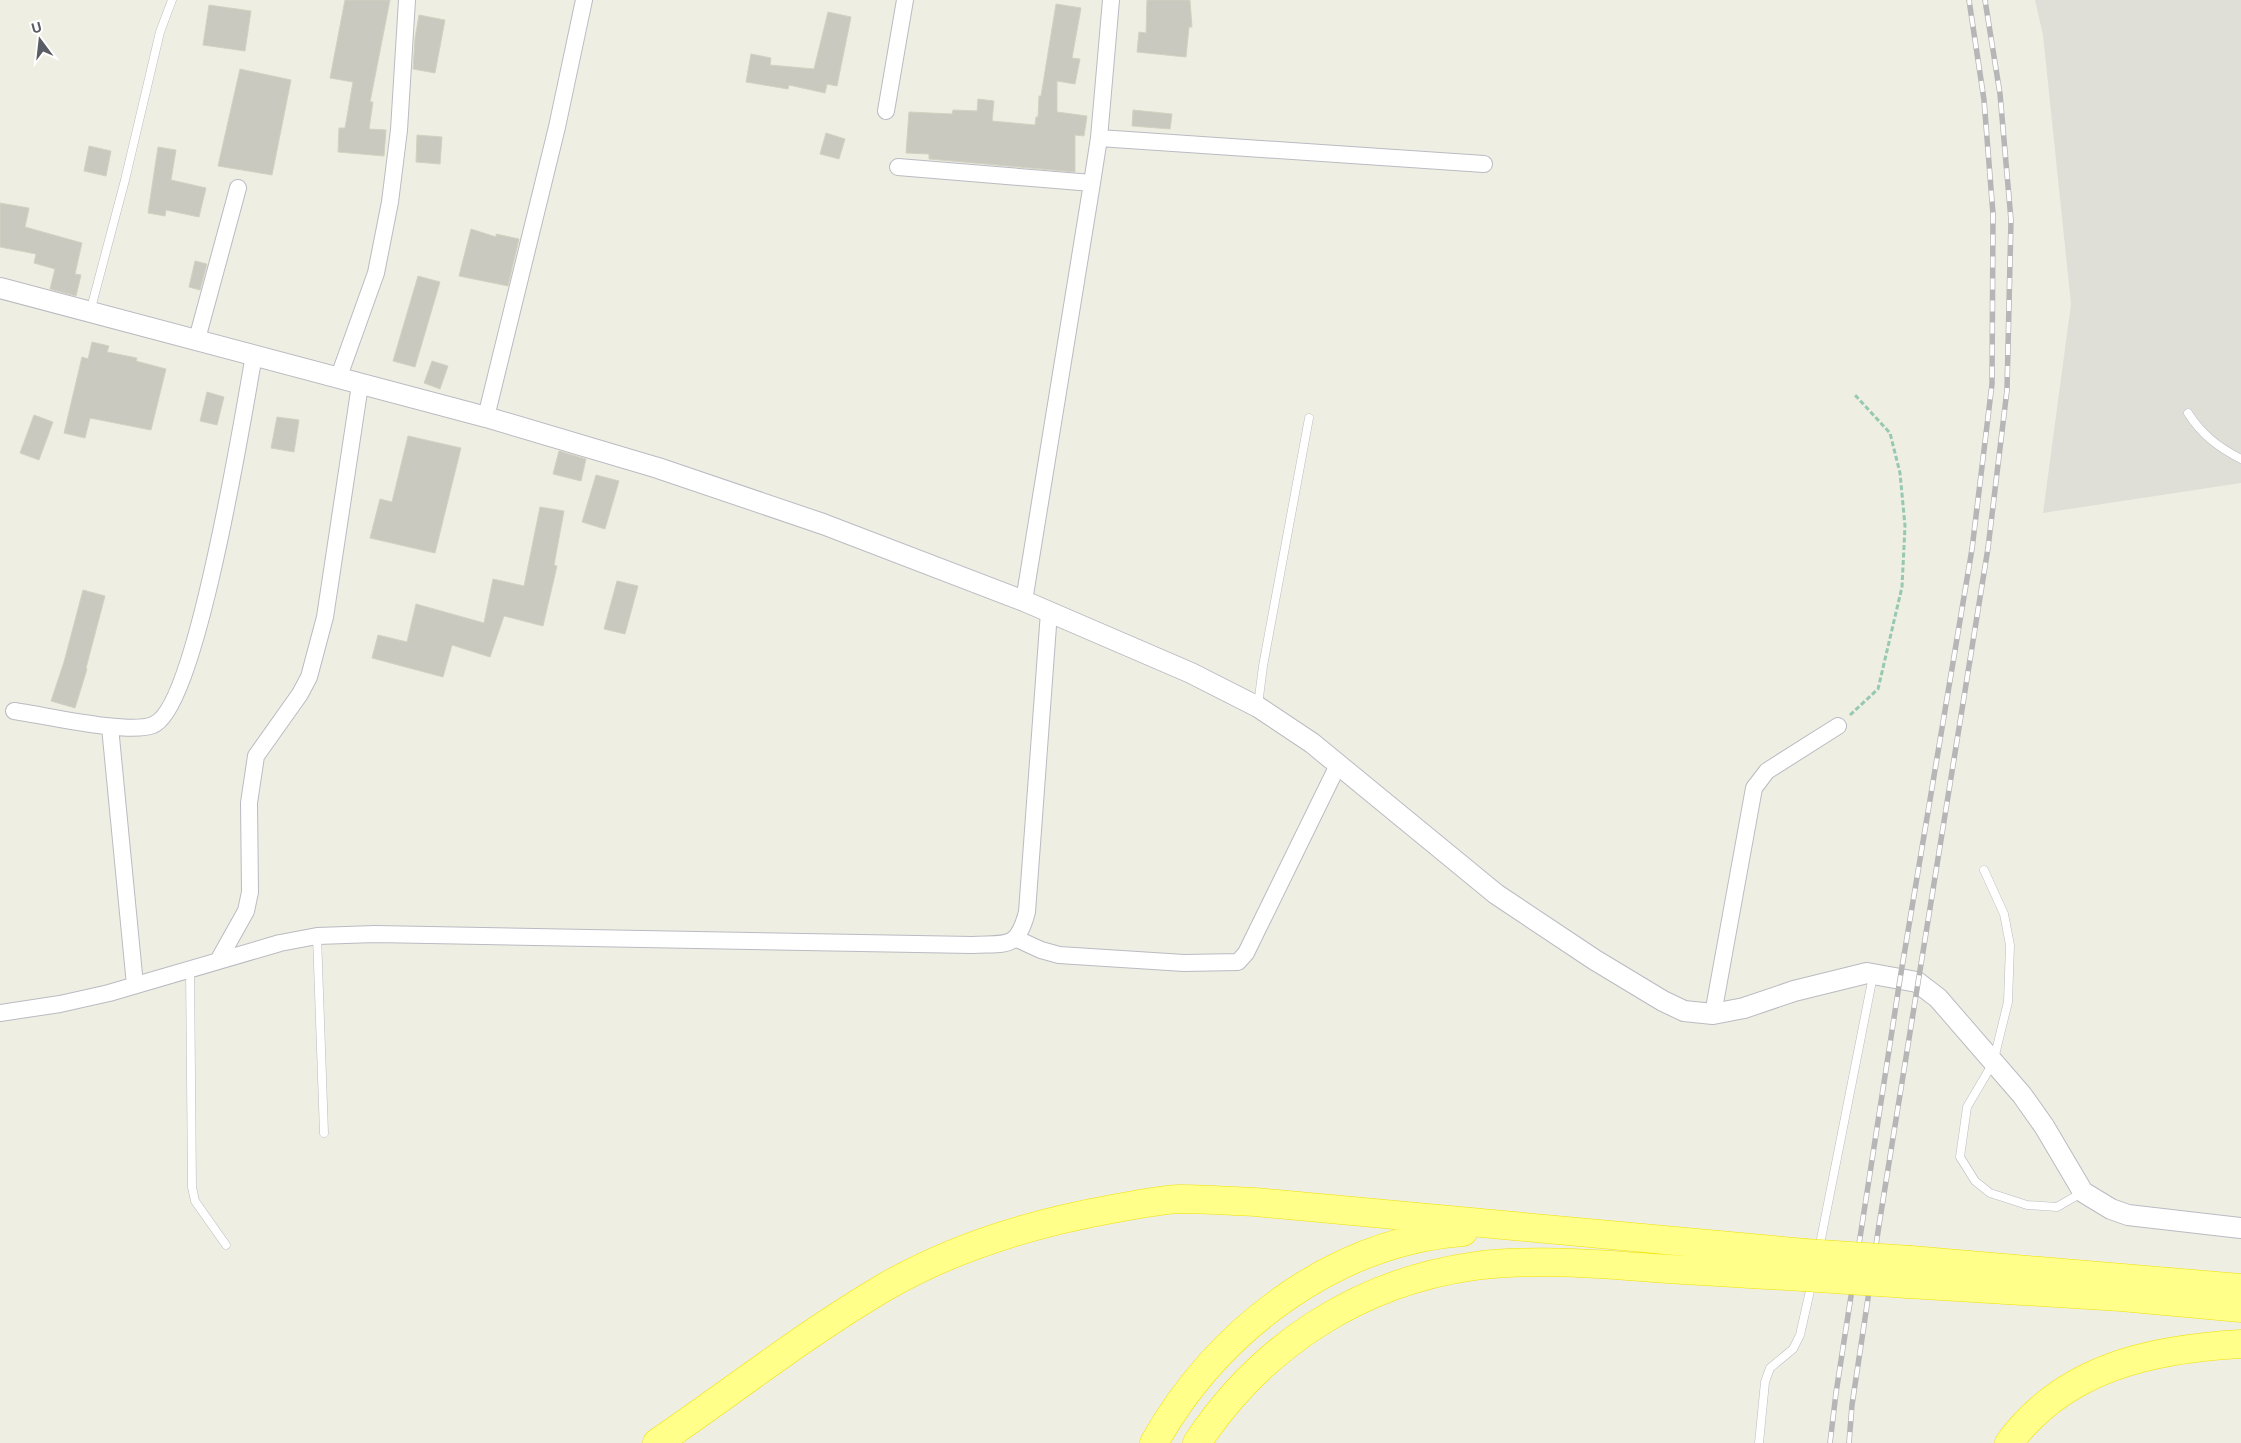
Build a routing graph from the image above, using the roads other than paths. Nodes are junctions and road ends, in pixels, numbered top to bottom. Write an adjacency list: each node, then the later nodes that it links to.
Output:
1 (172, 0): 13 (lane)
2 (407, 0): 16 (street)
3 (584, 0): 19 (street)
4 (905, 0): 6 (street)
5 (1111, 0): 7 (street)
6 (886, 111)
7 (1099, 138): 8 (street); 10 (street)
8 (1484, 164)
9 (898, 168): 10 (street)
10 (1092, 184): 22 (street)
11 (238, 188): 14 (street)
12 (0, 288): 13 (street)
13 (90, 312): 14 (street)
14 (197, 339): 15 (street)
15 (254, 355): 16 (street); 27 (street)
16 (338, 378): 17 (street)
17 (360, 385): 19 (street); 32 (street)
18 (2188, 413): 21 (lane)
19 (486, 417): 22 (street)
20 (1310, 418): 24 (lane)
21 (2241, 459)
22 (1024, 601): 23 (street)
23 (1049, 612): 24 (street); 31 (street)
24 (1258, 707): 28 (street)
25 (14, 711): 27 (street)
26 (1838, 726): 37 (street)
27 (110, 727): 35 (street)
28 (1338, 765): 31 (street); 37 (street)
29 (1984, 870): 38 (lane)
30 (317, 936): 31 (street); 32 (street); 39 (lane)
31 (1017, 939)
32 (218, 961): 33 (street)
33 (190, 968): 35 (street); 43 (lane)
34 (1873, 975): 37 (street); 38 (street); 44 (lane)
35 (135, 985): 36 (street)
36 (0, 1013)
37 (1713, 1014)
38 (1993, 1063): 40 (street); 40 (lane)
39 (324, 1133)
40 (2083, 1192): 41 (street)
41 (2241, 1228)
42 (1583, 1234): 44 (highway); 49 (highway); 50 (highway)
43 (226, 1245)
44 (1810, 1266): 45 (highway, bridge); 51 (highway); 52 (lane)
45 (1910, 1272): 46 (highway); 47 (highway)
46 (2241, 1288)
47 (2241, 1308)
48 (2241, 1344): 53 (highway)
49 (657, 1443)
50 (1154, 1443)
51 (1197, 1443)
52 (1759, 1443)
53 (2009, 1443)

